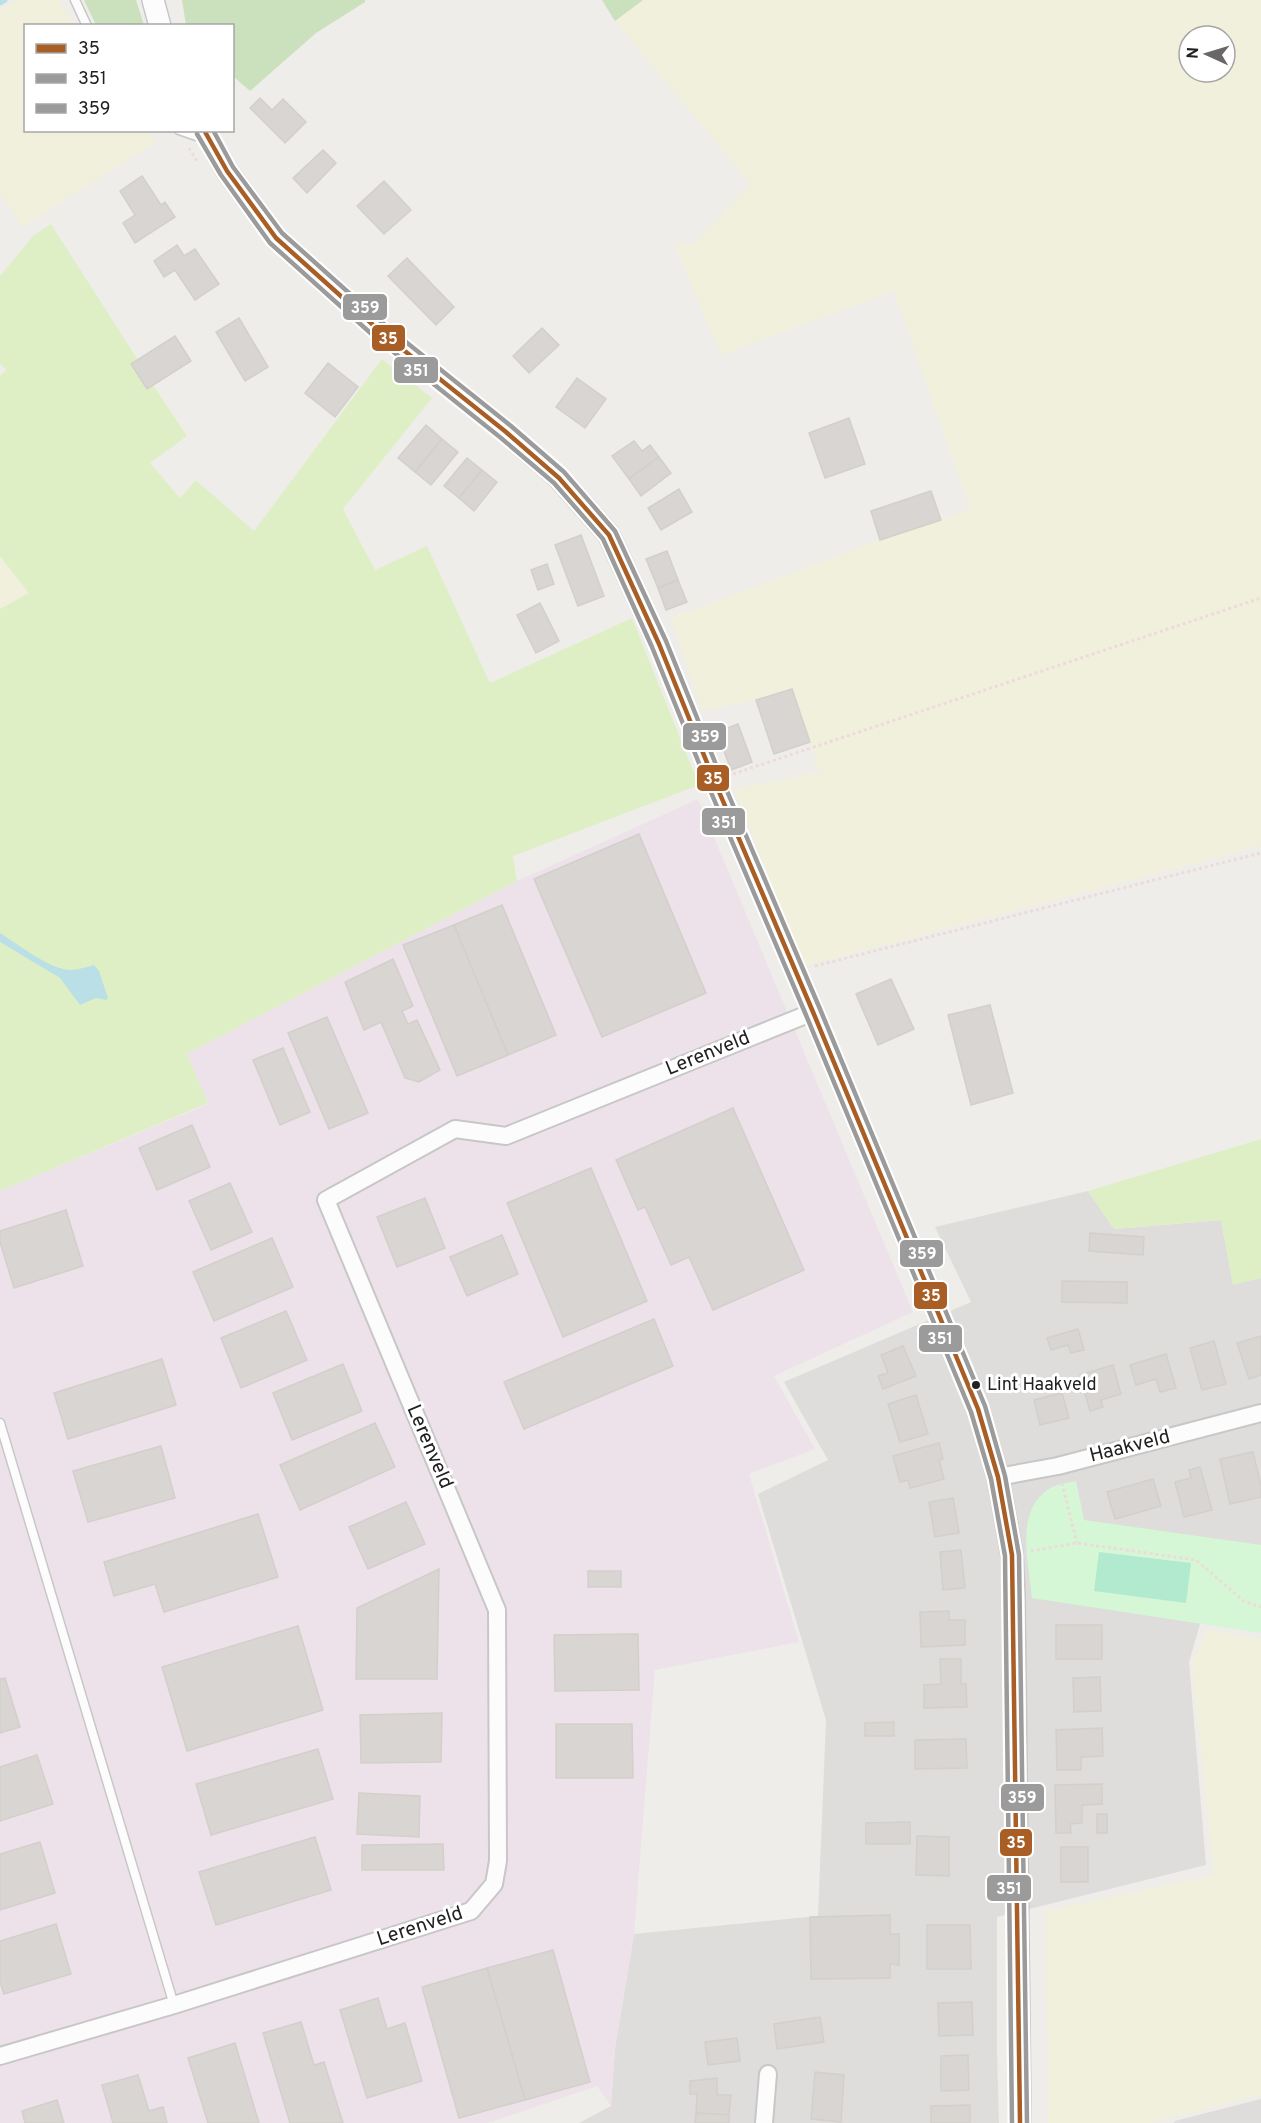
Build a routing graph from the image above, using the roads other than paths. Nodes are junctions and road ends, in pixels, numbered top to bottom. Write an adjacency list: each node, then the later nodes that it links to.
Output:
1 (75, 0): 3 (lane)
2 (153, 0): 4 (street)
3 (86, 24)
4 (159, 24)
5 (186, 132): 6 (lane)
6 (206, 135): 7 (street)
7 (813, 1012): 10 (street); 11 (street, Lerenveld)
8 (1261, 1413): 10 (street, Haakveld)
9 (0, 1423): 11 (lane)
10 (998, 1477): 15 (street)
11 (174, 2004): 12 (street, Lerenveld)
12 (0, 2056)
13 (768, 2074): 14 (street)
14 (764, 2123)
15 (1020, 2123)

